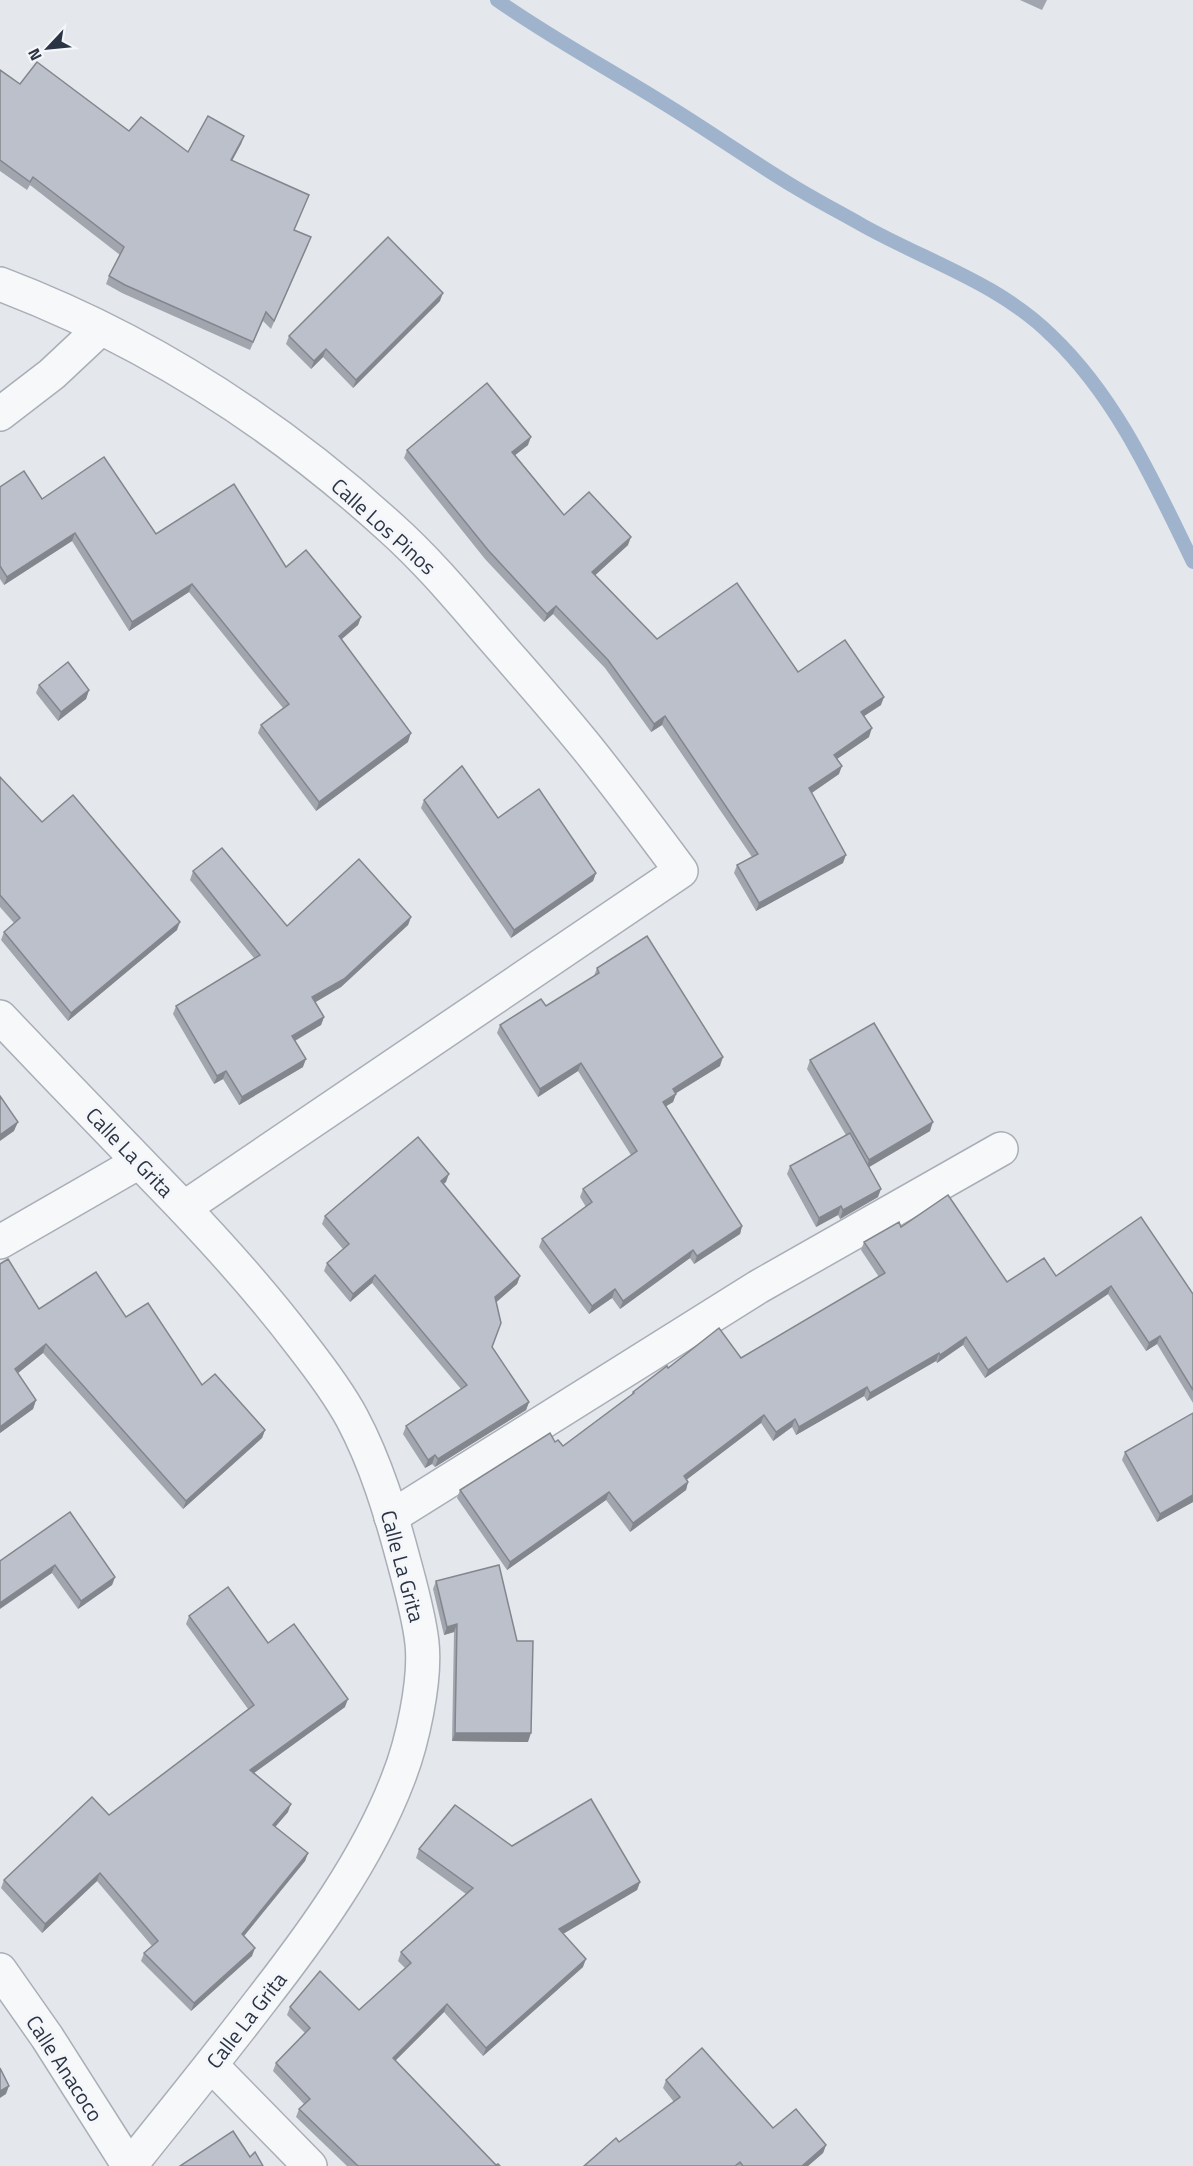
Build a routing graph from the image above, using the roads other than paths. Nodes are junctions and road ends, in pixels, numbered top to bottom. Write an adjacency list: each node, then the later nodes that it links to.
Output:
1 (0, 284): 2 (street, Calle Los Pinos)
2 (100, 328): 3 (street); 7 (street, Calle Los Pinos)
3 (0, 414)
4 (0, 1017): 6 (street, Calle La Grita)
5 (1001, 1149): 9 (street)
6 (139, 1162): 7 (street, Calle La Grita); 8 (street)
7 (184, 1208): 9 (street, Calle La Grita)
8 (0, 1242)
9 (391, 1517): 11 (street, Calle La Grita)
10 (0, 1970): 12 (street, Calle Anacoco)
11 (211, 2065): 12 (street, Calle La Grita); 13 (street)
12 (129, 2166)
13 (310, 2166)

